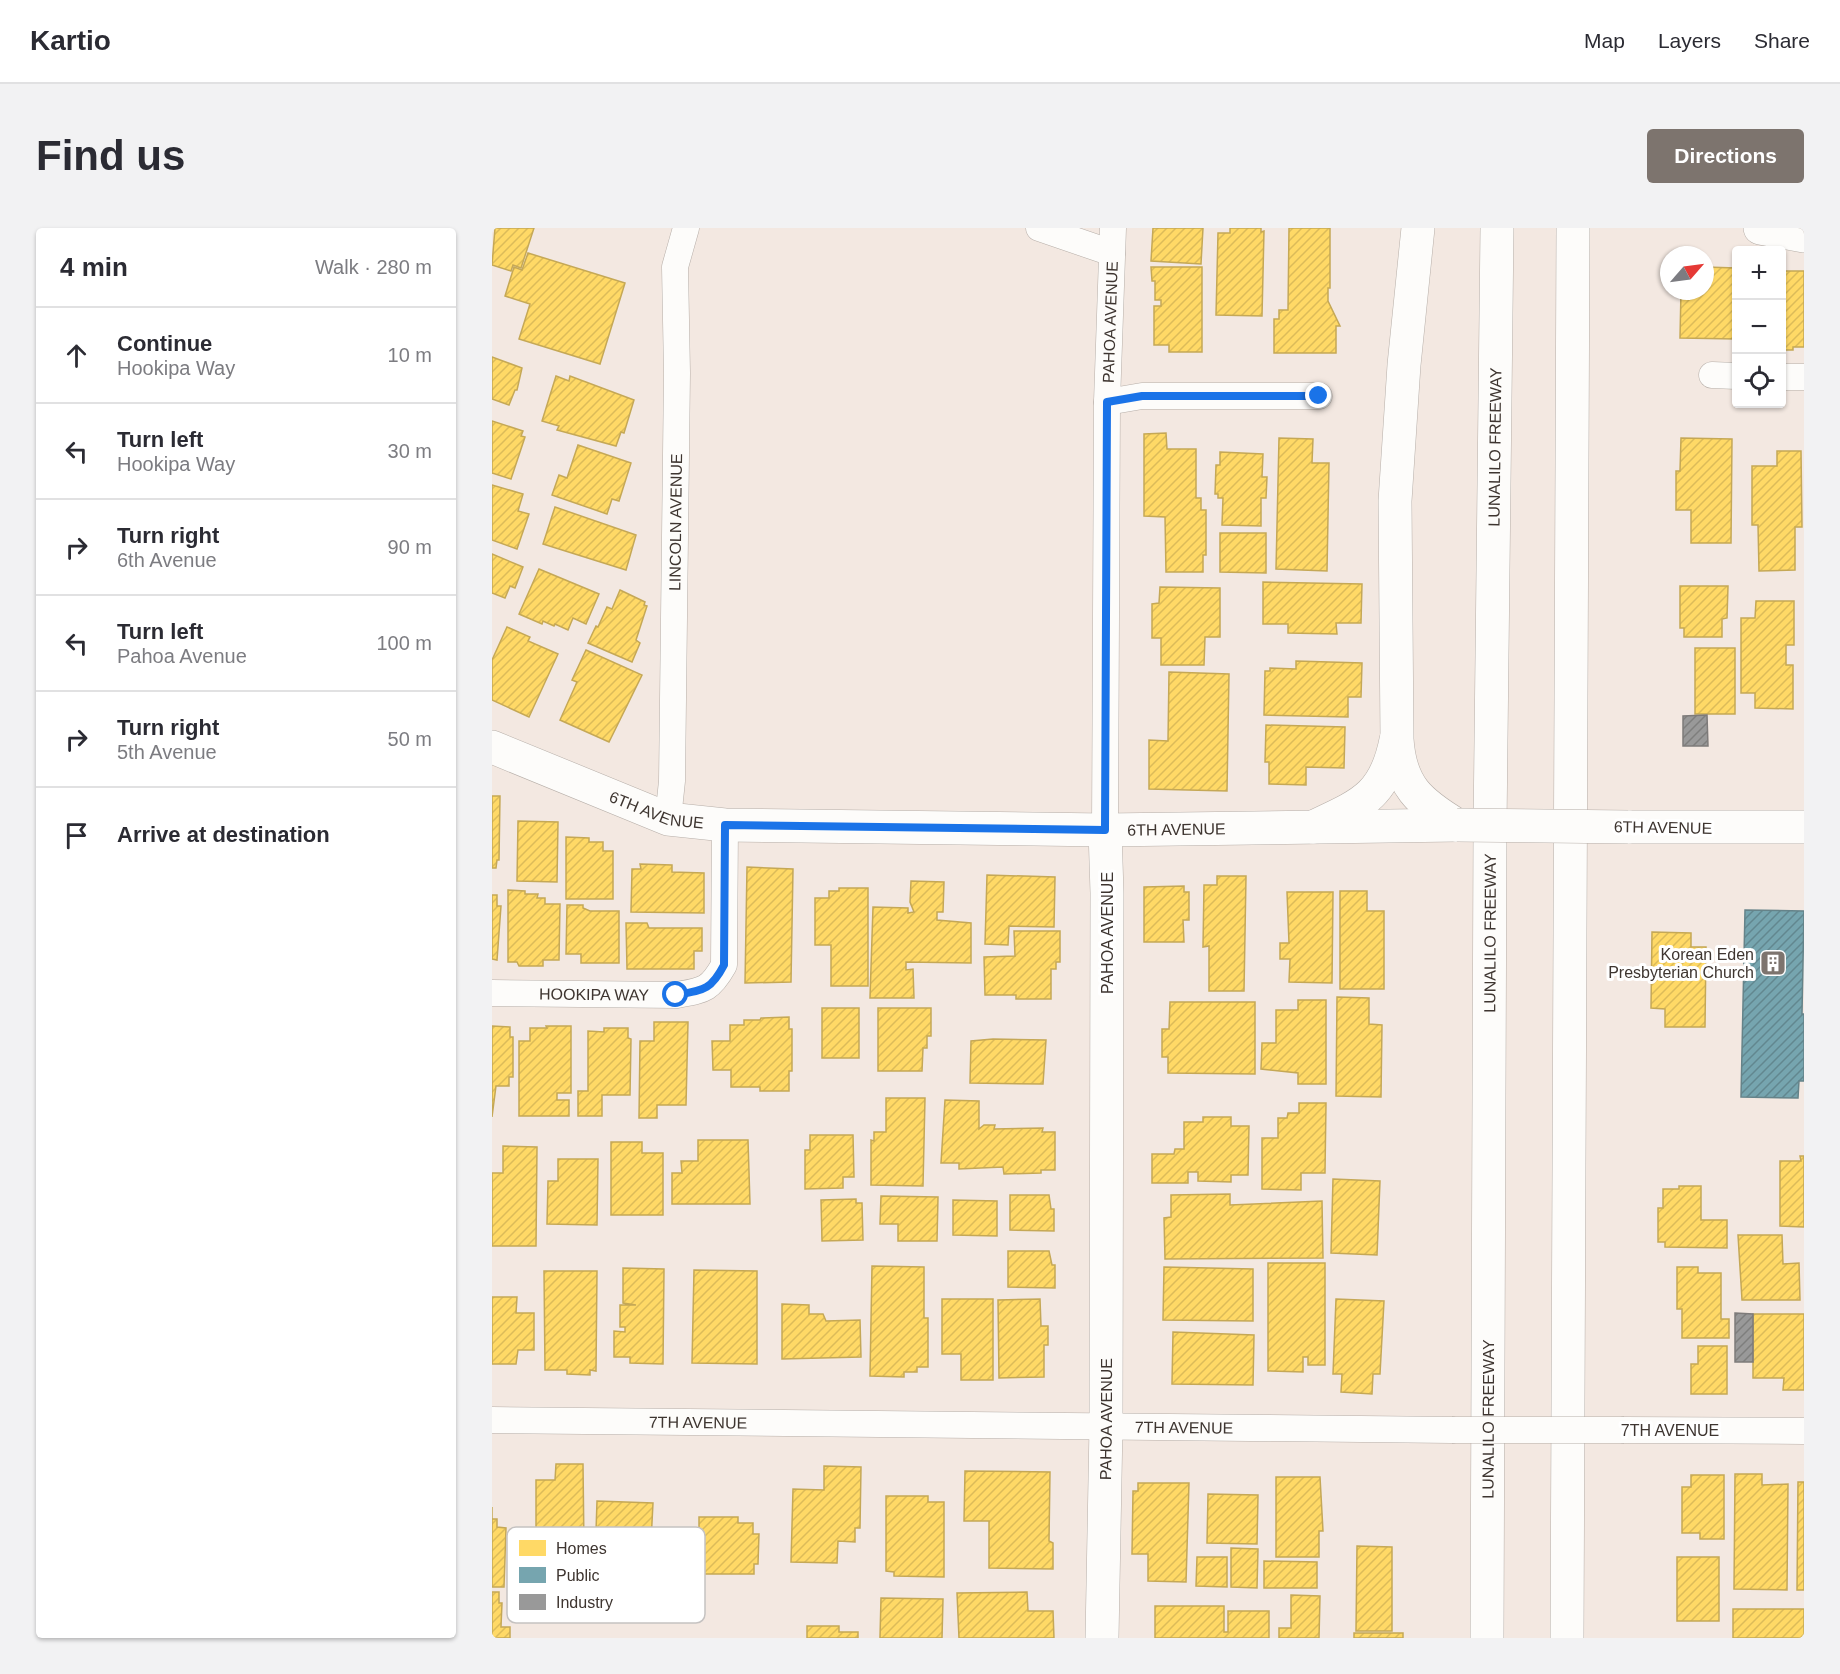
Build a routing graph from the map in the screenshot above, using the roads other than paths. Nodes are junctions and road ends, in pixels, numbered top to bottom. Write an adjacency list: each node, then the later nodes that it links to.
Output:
1 (686, 228): 16 (street, LINCOLN AVENUE)
2 (1039, 228): 9 (street)
3 (1113, 228): 9 (street, PAHOA AVENUE)
4 (1418, 228): 14 (main road)
5 (1497, 228): 27 (main road, LUNALILO FREEWAY)
6 (1573, 228): 28 (main road)
7 (1760, 228): 8 (main road)
8 (1804, 236)
9 (1112, 253): 13 (street, PAHOA AVENUE)
10 (1786, 377): 11 (street)
11 (1804, 377)
12 (1319, 396): 13 (street)
13 (1107, 402): 21 (street, PAHOA AVENUE)
14 (1397, 739): 18 (main road); 19 (main road)
15 (492, 747): 16 (main road, 6TH AVENUE)
16 (668, 819): 17 (main road, 6TH AVENUE)
17 (725, 825): 21 (main road, 6TH AVENUE); 22 (street, HOOKIPA WAY)
18 (1457, 825): 19 (main road, 6TH AVENUE); 20 (main road, 6TH AVENUE, bridge)
19 (1313, 827): 21 (main road, 6TH AVENUE)
20 (1804, 827)
21 (1105, 830): 24 (main road, PAHOA AVENUE)
22 (492, 993)
23 (492, 1420): 24 (street, 7TH AVENUE)
24 (1106, 1426): 25 (street, 7TH AVENUE, bridge); 26 (main road, PAHOA AVENUE)
25 (1804, 1431)
26 (1102, 1638)
27 (1487, 1638)
28 (1566, 1638)

